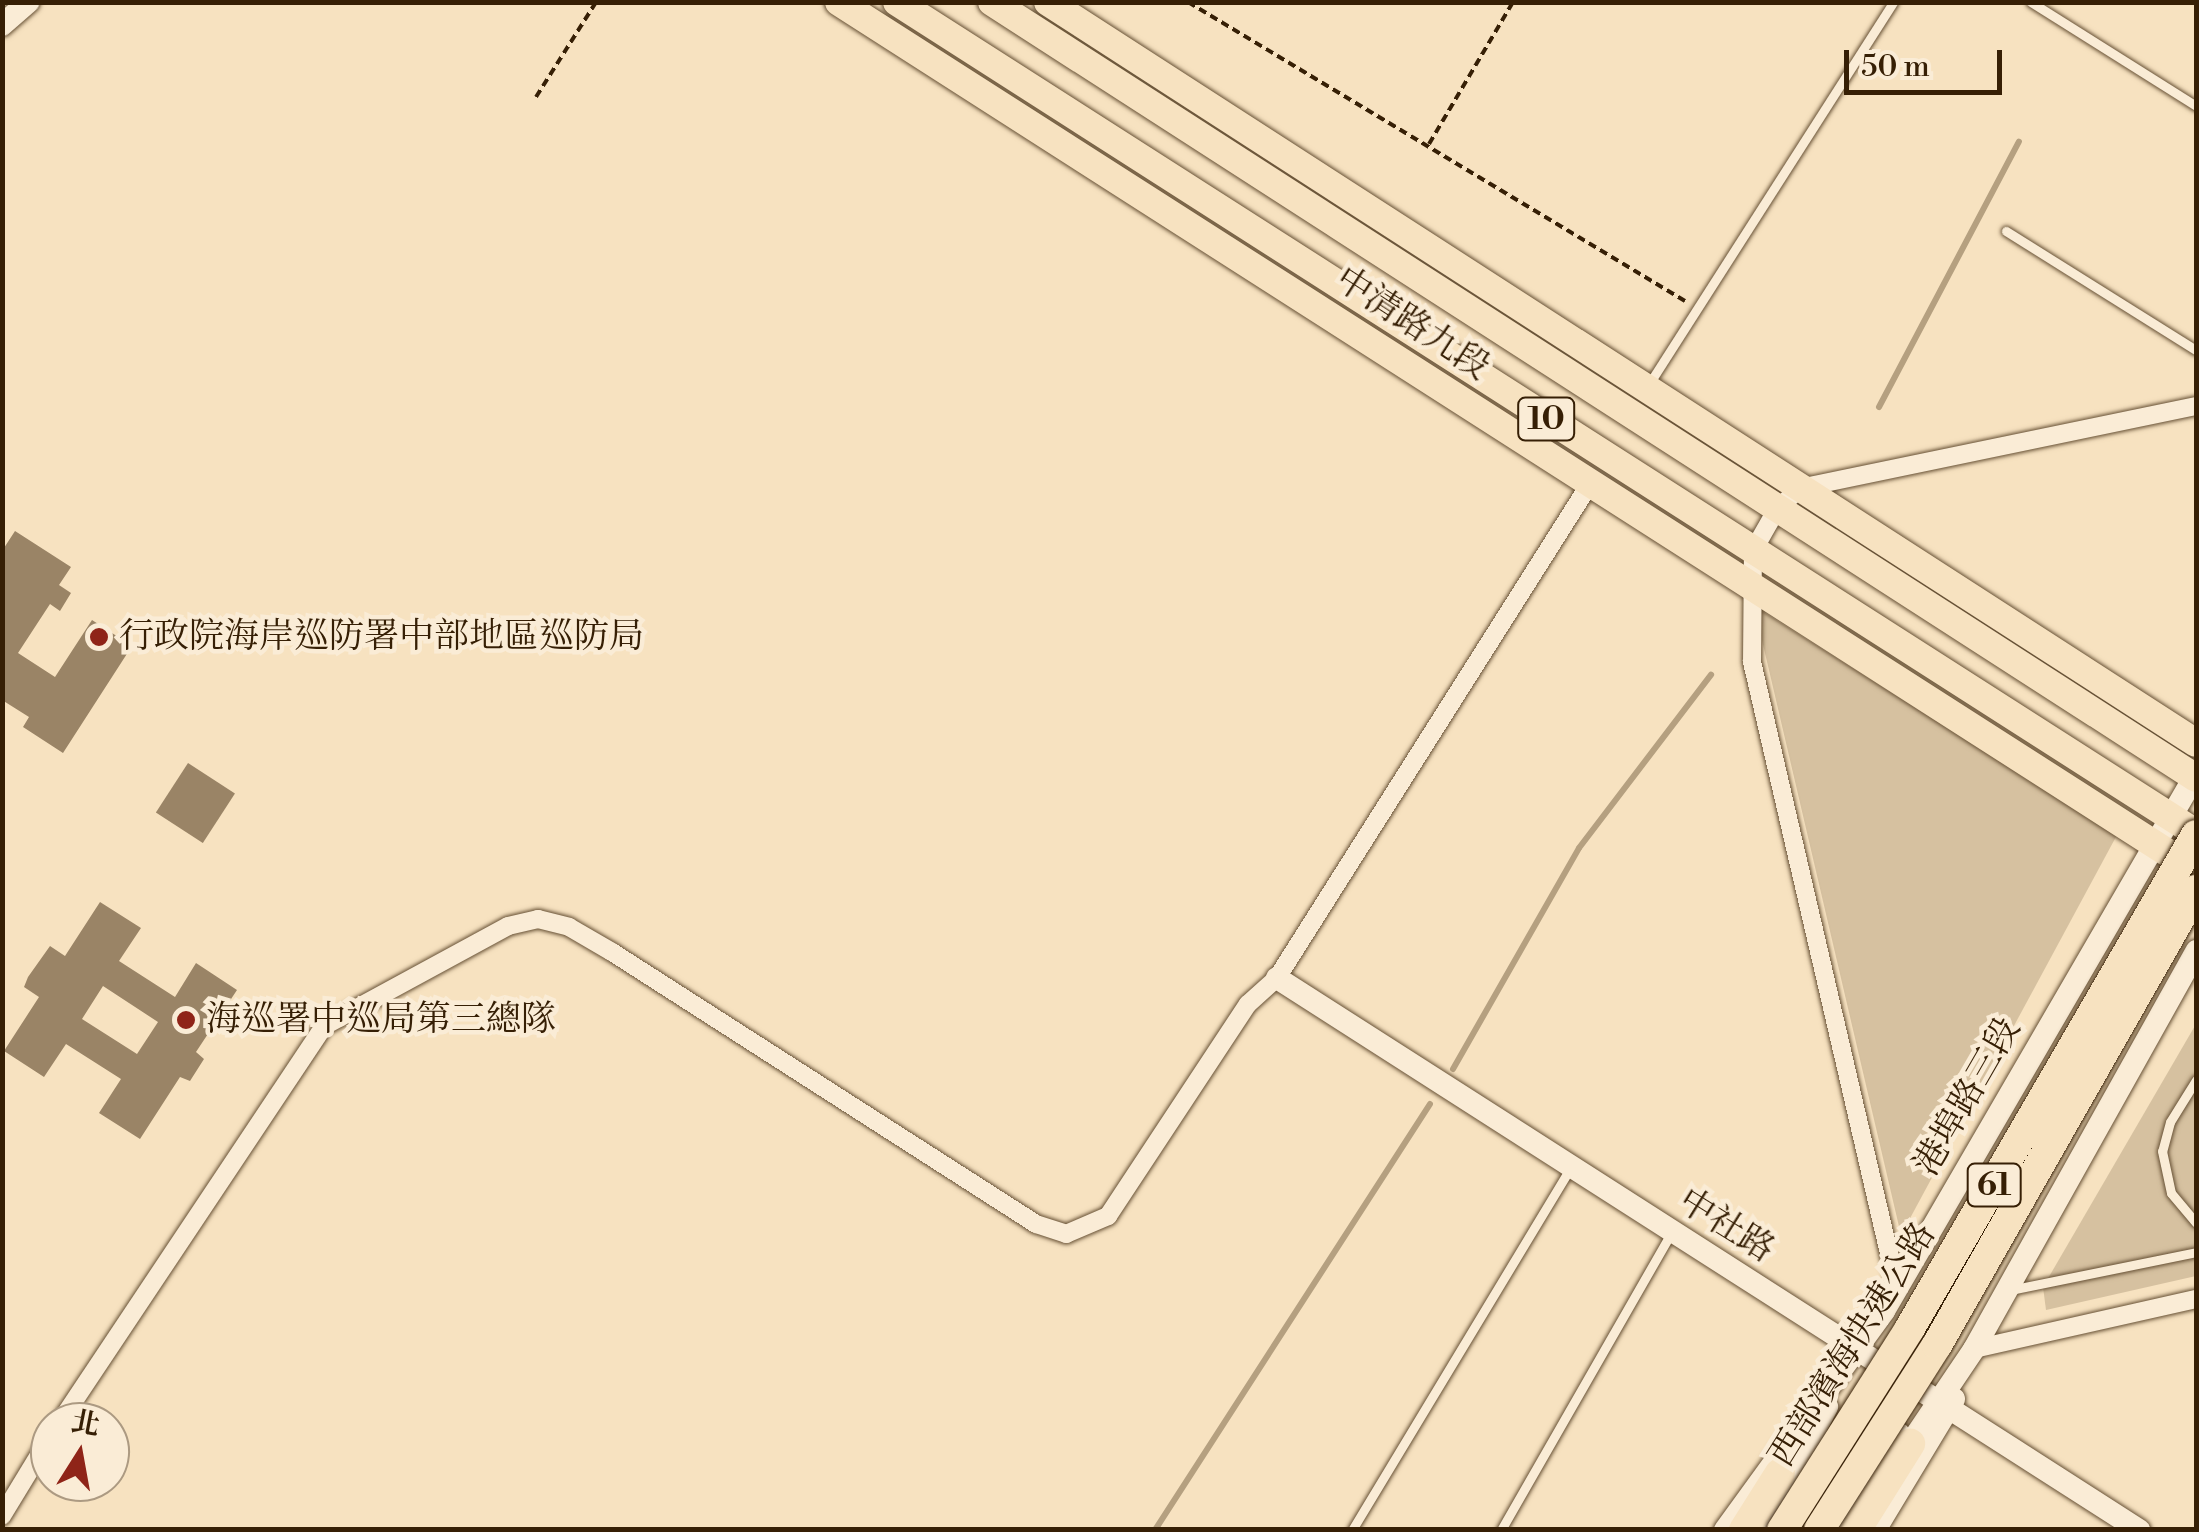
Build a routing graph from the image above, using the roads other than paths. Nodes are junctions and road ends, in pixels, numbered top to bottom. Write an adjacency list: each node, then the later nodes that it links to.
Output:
1 (28, 2): 8 (street)
2 (839, 2): 14 (main road, 中清路九段)
3 (898, 2): 17 (main road, 中清路九段 / 10)
4 (992, 2): 16 (main road, 中清路九段 / 10)
5 (1048, 2): 12 (main road)
6 (1893, 2): 12 (lane)
7 (2031, 2): 9 (lane)
8 (2, 25)
9 (2196, 106)
10 (2006, 232): 11 (lane)
11 (2196, 350)
12 (1647, 386): 15 (main road)
13 (2193, 402): 15 (street)
14 (1591, 482): 18 (main road, 中清路九段); 26 (street)
15 (1800, 488): 16 (street); 19 (main road)
16 (1777, 509): 17 (street); 20 (main road, 中清路九段 / 10)
17 (1753, 551): 18 (street); 21 (main road, 中清路九段 / 10)
18 (1752, 591): 22 (main road, 中清路九段); 32 (street)
19 (2196, 743)
20 (2196, 776): 21 (street, 港埠路三段)
21 (2188, 829): 22 (street, 港埠路三段); 49 (highway, 西部濱海快速公路 / 61, bridge)
22 (2155, 846): 23 (main road, 中清路九段); 32 (street, 港埠路三段)
23 (2196, 872)
24 (2196, 890): 50 (highway, 西部濱海快速公路 / 61, bridge)
25 (2196, 951): 33 (street)
26 (1277, 978): 28 (street, 中社路); 39 (street)
27 (2196, 1080): 29 (lane)
28 (1570, 1168): 30 (street, 中社路); 44 (lane)
29 (2196, 1223)
30 (1671, 1233): 35 (street, 中社路); 45 (lane)
31 (2196, 1252): 33 (lane)
32 (1897, 1288): 35 (street, 港埠路三段)
33 (2008, 1291): 36 (street)
34 (2196, 1299): 36 (street)
35 (1858, 1350): 37 (street, 港埠路三段); 38 (street, 中社路)
36 (1969, 1355): 38 (street)
37 (1838, 1381): 42 (street, 港埠路三段); 46 (street, 港埠路三段); 48 (street, 港埠路三段)
38 (1938, 1401): 40 (street); 51 (street); 53 (street); 54 (street, 中社路)
39 (73, 1402)
40 (1910, 1444): 52 (highway)
41 (30, 1470): 43 (street)
42 (1780, 1473): 47 (highway)
43 (2, 1516)
44 (1352, 1530)
45 (1500, 1530)
46 (1725, 1530)
47 (1744, 1530)
48 (1763, 1530)
49 (1782, 1530)
50 (1819, 1530)
51 (1838, 1530)
52 (1856, 1530)
53 (1875, 1530)
54 (2139, 1530)

